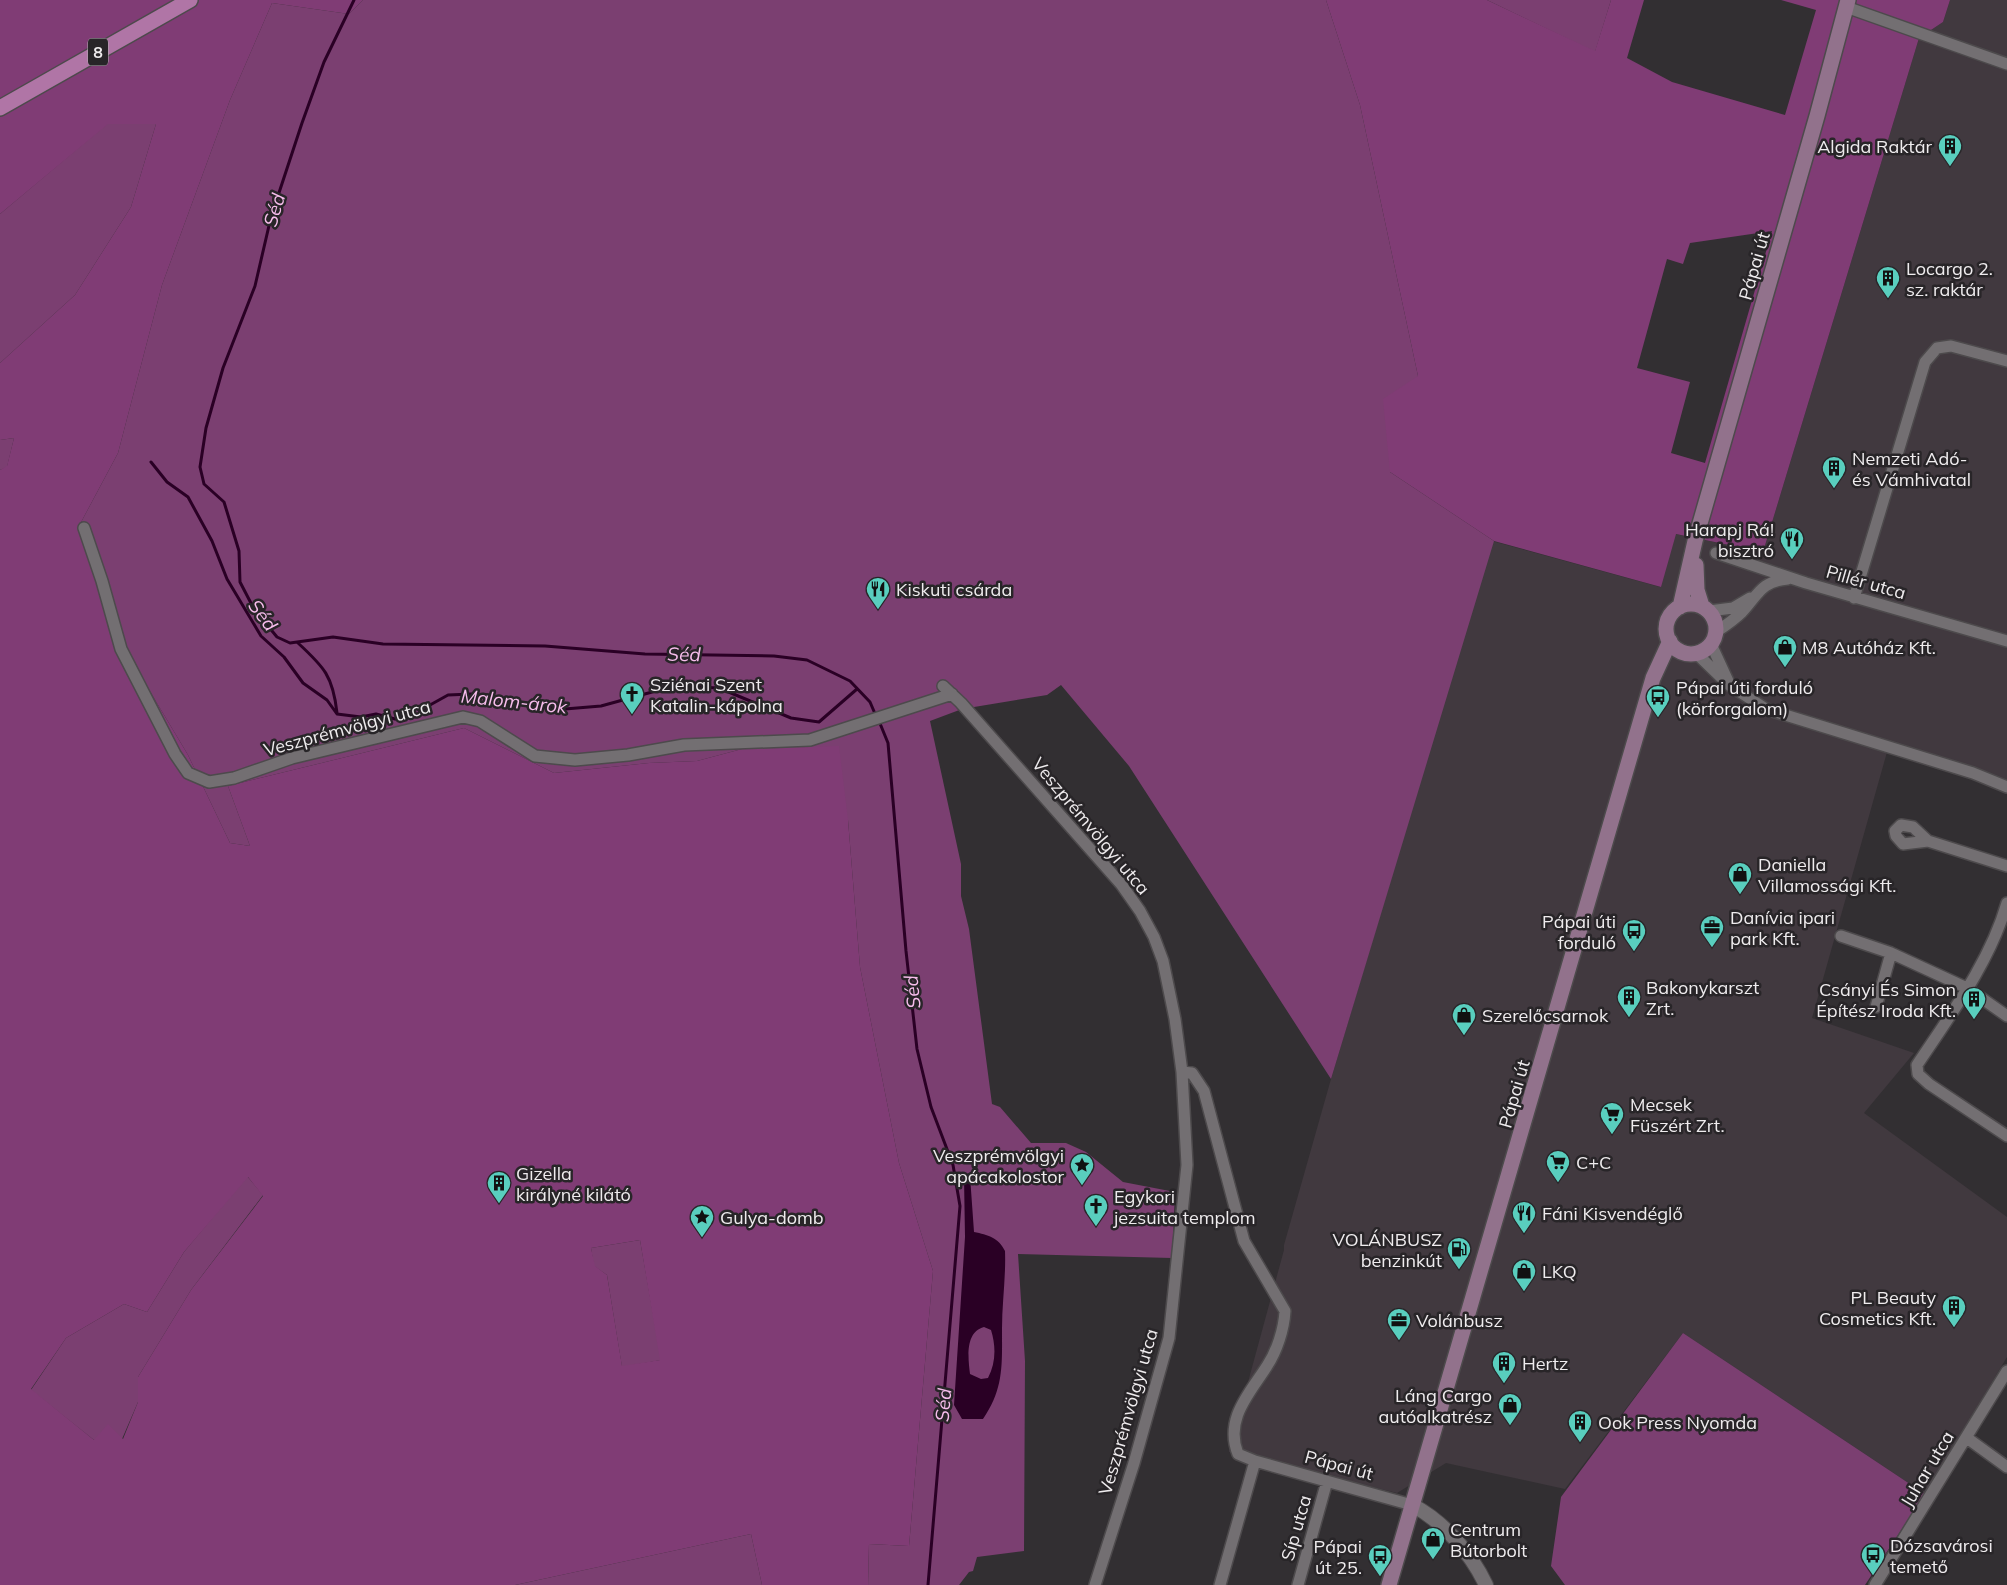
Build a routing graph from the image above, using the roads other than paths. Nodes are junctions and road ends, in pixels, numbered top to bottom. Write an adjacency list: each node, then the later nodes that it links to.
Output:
1 (190, 0): 4 (main road, 8)
2 (1847, 3): 3 (street); 7 (main road, Pápai út)
3 (2007, 64)
4 (0, 108)
5 (2007, 361): 11 (street)
6 (84, 528): 20 (street, Veszprémvölgyi utca)
7 (1695, 542): 12 (main road, Pápai út); 13 (main road, Pápai út)
8 (1716, 553): 9 (street, Pillér utca)
9 (1792, 578): 10 (street); 11 (street, Pillér utca)
10 (1754, 596): 13 (street); 14 (street)
11 (1854, 598): 16 (street, Pillér utca)
12 (1680, 607): 13 (main road); 15 (main road)
13 (1706, 609): 14 (main road)
14 (1714, 638): 17 (main road); 18 (street)
15 (1670, 641): 17 (main road); 21 (main road, Pápai út)
16 (2007, 641)
17 (1691, 653): 18 (street); 21 (main road, Pápai út)
18 (1729, 685): 22 (street)
19 (943, 686): 20 (street, Veszprémvölgyi utca)
20 (952, 694): 31 (street, Veszprémvölgyi utca)
21 (1649, 694): 38 (main road, Pápai út)
22 (2007, 787)
23 (1928, 841): 24 (street)
24 (2007, 866)
25 (2007, 903): 28 (street)
26 (1841, 936): 27 (street)
27 (1891, 953): 28 (street); 29 (street)
28 (1967, 988): 30 (street); 32 (street)
29 (1876, 1008)
30 (2007, 1016)
31 (1182, 1072): 35 (street); 39 (street, Veszprémvölgyi utca)
32 (2007, 1136)
33 (2007, 1371): 34 (street, Juhar utca)
34 (1967, 1438): 36 (street); 44 (street, Juhar utca)
35 (1255, 1462): 37 (street, Pápai út); 40 (street)
36 (2007, 1468)
37 (1327, 1481): 38 (street, Pápai út); 41 (street, Síp utca)
38 (1412, 1505): 42 (main road, Pápai út); 43 (street)
39 (1095, 1585)
40 (1220, 1585)
41 (1298, 1585)
42 (1389, 1585)
43 (1486, 1585)
44 (1876, 1585)

